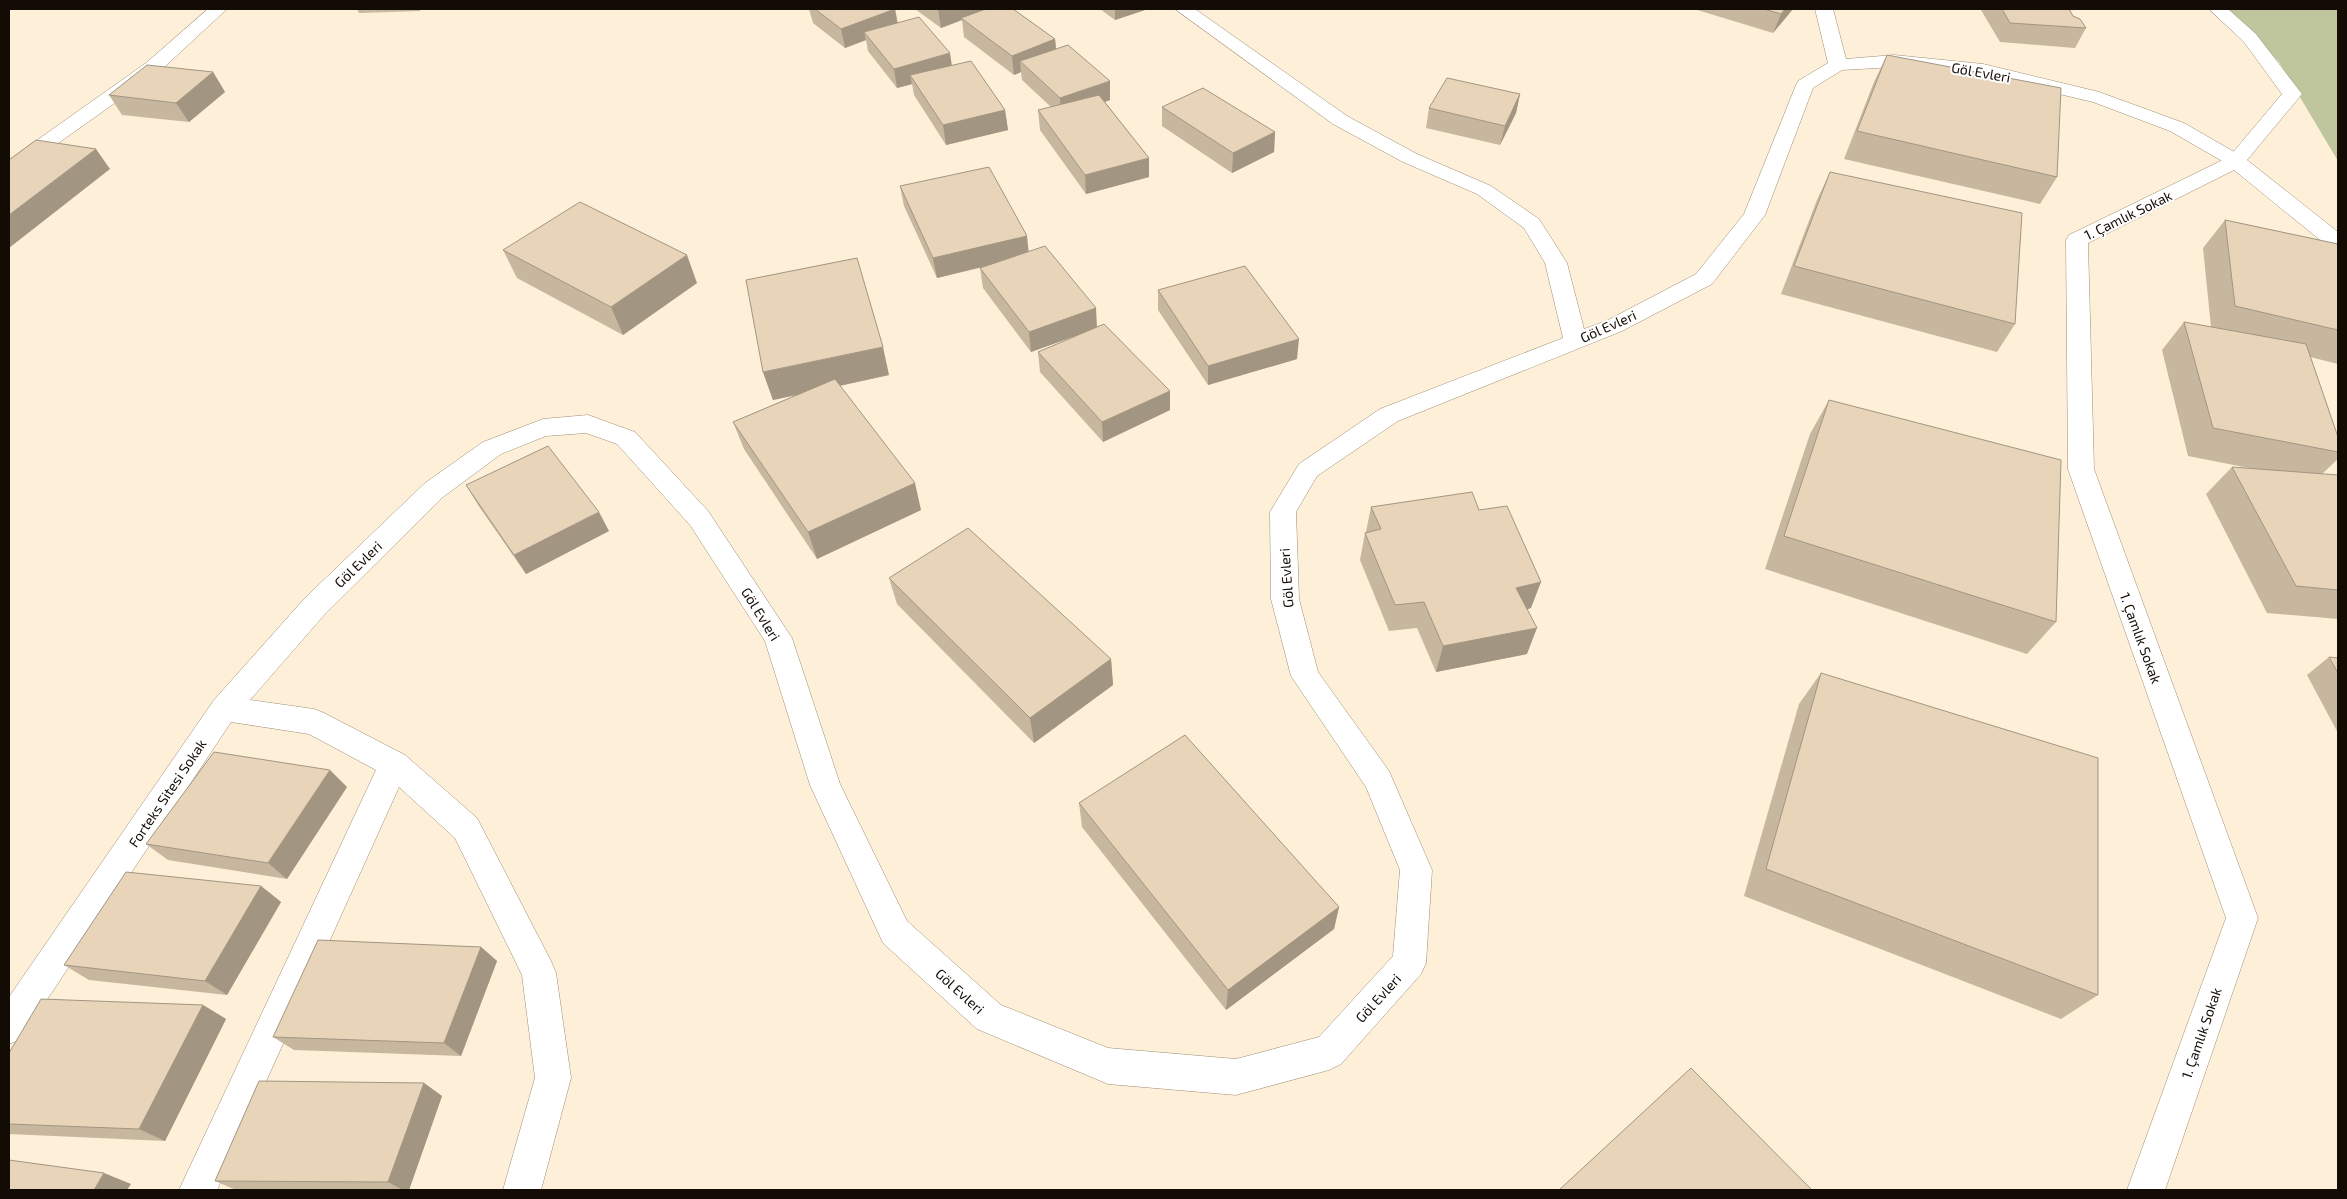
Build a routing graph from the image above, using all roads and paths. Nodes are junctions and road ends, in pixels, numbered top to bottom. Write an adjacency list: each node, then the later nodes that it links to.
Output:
1 (218, 9): 7 (street)
2 (1184, 9): 9 (street)
3 (1824, 9): 5 (street)
4 (2218, 9): 6 (street)
5 (1838, 65): 6 (street, Göl Evleri); 9 (street, Göl Evleri)
6 (2236, 161): 8 (street, Göl Evleri); 15 (street, 1. Çamlık Sokak)
7 (9, 169)
8 (2338, 243)
9 (1575, 340): 10 (street, Göl Evleri)
10 (224, 709): 11 (street); 12 (street, Forteks Sitesi Sokak)
11 (394, 764): 13 (street); 14 (street)
12 (9, 1027)
13 (198, 1190)
14 (522, 1190)
15 (2146, 1190)

